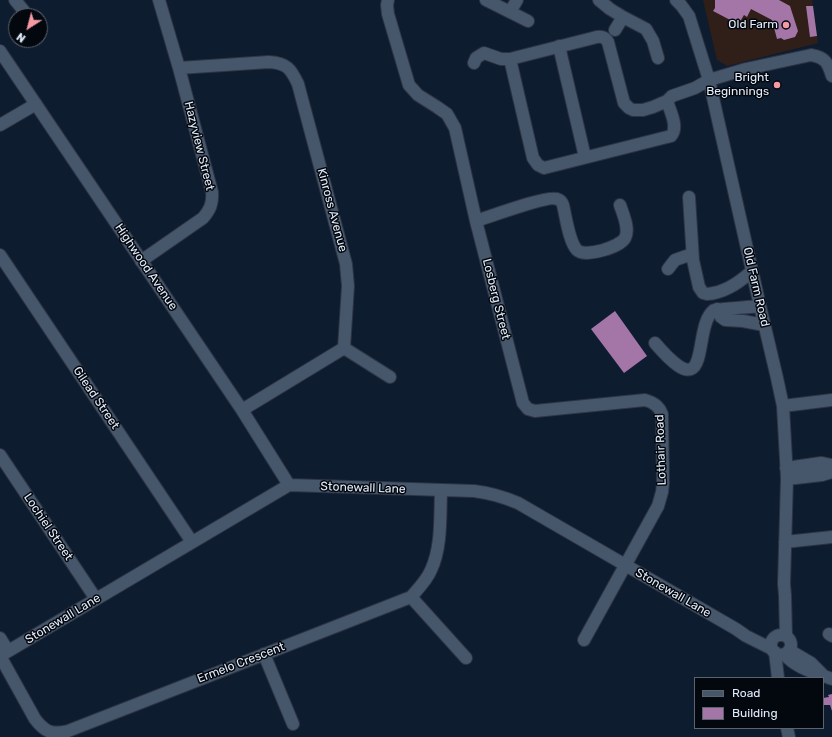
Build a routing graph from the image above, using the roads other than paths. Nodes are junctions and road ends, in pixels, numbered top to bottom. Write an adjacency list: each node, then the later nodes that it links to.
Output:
1 (15, 0): 8 (street)
2 (159, 0): 18 (street, Hazyview Street)
3 (388, 0): 27 (street, Losberg Street)
4 (486, 0): 9 (street)
5 (517, 0): 9 (street)
6 (599, 0): 10 (street)
7 (681, 2): 20 (street, Old Farm Road)
8 (22, 8)
9 (510, 12): 11 (street)
10 (623, 17): 12 (street); 15 (street)
11 (528, 21)
12 (615, 30)
13 (559, 46): 16 (street); 21 (street); 24 (street)
14 (0, 51): 22 (street, Highwood Avenue)
15 (658, 58)
16 (510, 59): 17 (street); 24 (street)
17 (474, 64)
18 (179, 68): 30 (street, Hazyview Street); 39 (street, Kinross Avenue)
19 (832, 76): 20 (street)
20 (708, 80): 21 (street); 32 (street, Old Farm Road)
21 (667, 101): 24 (street)
22 (36, 104): 23 (street); 30 (street, Highwood Avenue)
23 (0, 125)
24 (585, 157)
25 (689, 197): 28 (street)
26 (620, 205): 27 (street)
27 (476, 221): 42 (street, Losberg Street)
28 (692, 254): 31 (street); 33 (street)
29 (0, 255): 52 (street, Gilead Street)
30 (141, 261): 44 (street, Highwood Avenue)
31 (668, 269)
32 (752, 271): 33 (street); 34 (street, Old Farm Road)
33 (737, 284): 34 (street)
34 (756, 288): 35 (street, Old Farm Road)
35 (760, 306): 36 (street); 37 (street, Old Farm Road)
36 (717, 309): 37 (street); 38 (street)
37 (764, 325): 43 (street, Old Farm Road)
38 (655, 343)
39 (344, 348): 40 (street); 44 (street)
40 (390, 377)
41 (832, 400): 43 (street)
42 (652, 402): 54 (street, Lothair Road)
43 (783, 406): 48 (street, Old Farm Road)
44 (242, 410): 49 (street, Highwood Avenue)
45 (0, 455): 56 (street, Lochiel Street)
46 (832, 465): 48 (street)
47 (832, 472): 48 (street)
48 (786, 474): 53 (street, Old Farm Road)
49 (289, 485): 50 (street, Stonewall Lane); 52 (street, Stonewall Lane)
50 (441, 490): 54 (street, Stonewall Lane); 55 (street, Ermelo Crescent)
51 (832, 537): 53 (street)
52 (192, 542): 56 (street, Stonewall Lane)
53 (785, 542): 58 (street, Old Farm Road)
54 (625, 565): 57 (street, Stonewall Lane); 60 (street, Lothair Road)
55 (411, 597): 63 (street, Ermelo Crescent); 64 (street)
56 (96, 599): 62 (street, Stonewall Lane)
57 (736, 630): 58 (street, Stonewall Lane); 61 (street, Stonewall Lane)
58 (779, 636): 61 (street); 61 (street)
59 (0, 638): 62 (street, Ermelo Crescent)
60 (584, 640)
61 (780, 652): 65 (street); 66 (street); 67 (street, Stonewall Lane)
62 (3, 654): 63 (street, Ermelo Crescent)
63 (264, 654): 68 (street)
64 (466, 658)
65 (778, 677)
66 (783, 677)
67 (827, 677)
68 (292, 724)

